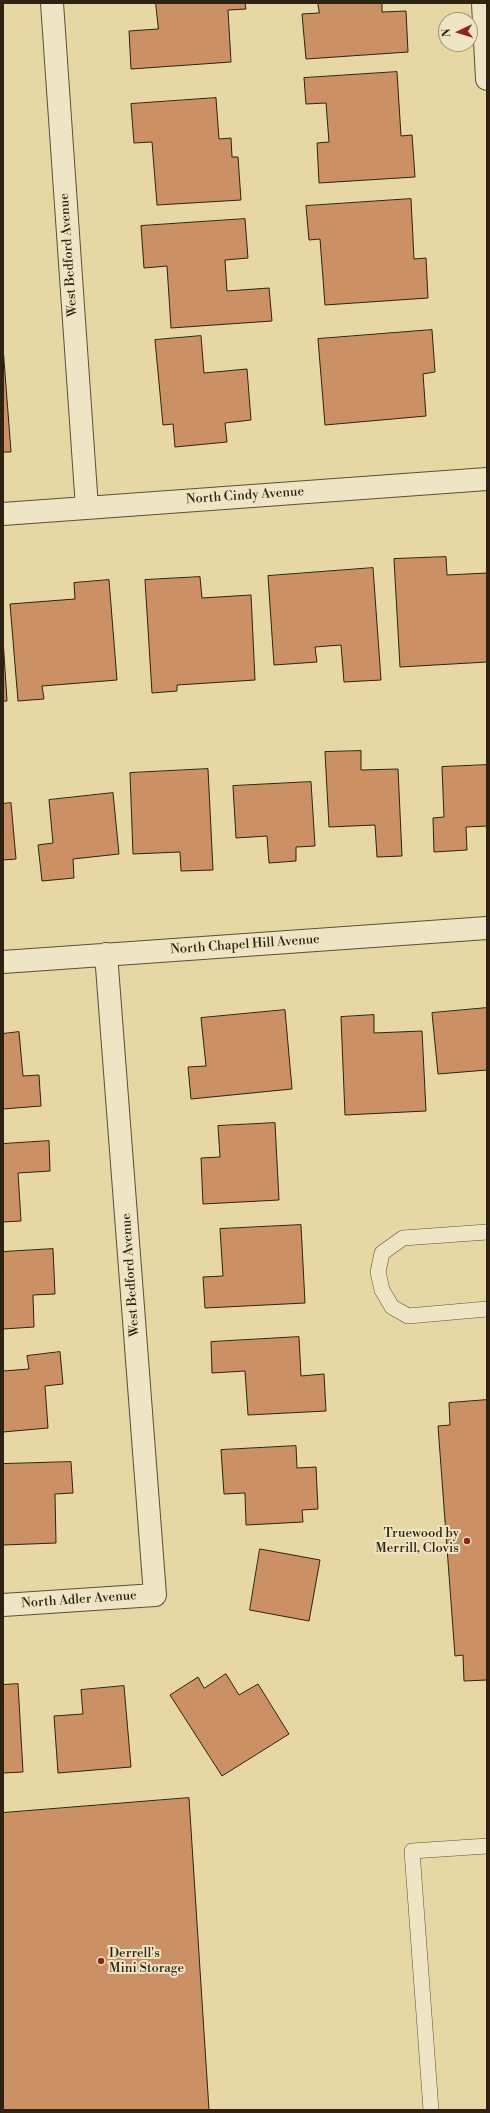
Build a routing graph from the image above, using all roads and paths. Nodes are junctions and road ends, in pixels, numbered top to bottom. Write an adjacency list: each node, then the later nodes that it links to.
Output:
1 (52, 3): 5 (street, West Bedford Avenue)
2 (483, 3): 3 (street)
3 (487, 79)
4 (487, 479): 5 (street, North Cindy Avenue)
5 (87, 508): 6 (street, North Cindy Avenue)
6 (3, 514)
7 (487, 928): 8 (street, North Chapel Hill Avenue)
8 (106, 954): 9 (street, North Chapel Hill Avenue); 12 (street, West Bedford Avenue)
9 (3, 962)
10 (487, 1232): 11 (lane)
11 (487, 1309)
12 (155, 1595): 13 (street, North Adler Avenue)
13 (3, 1605)
14 (487, 1846): 15 (lane)
15 (431, 2110)

